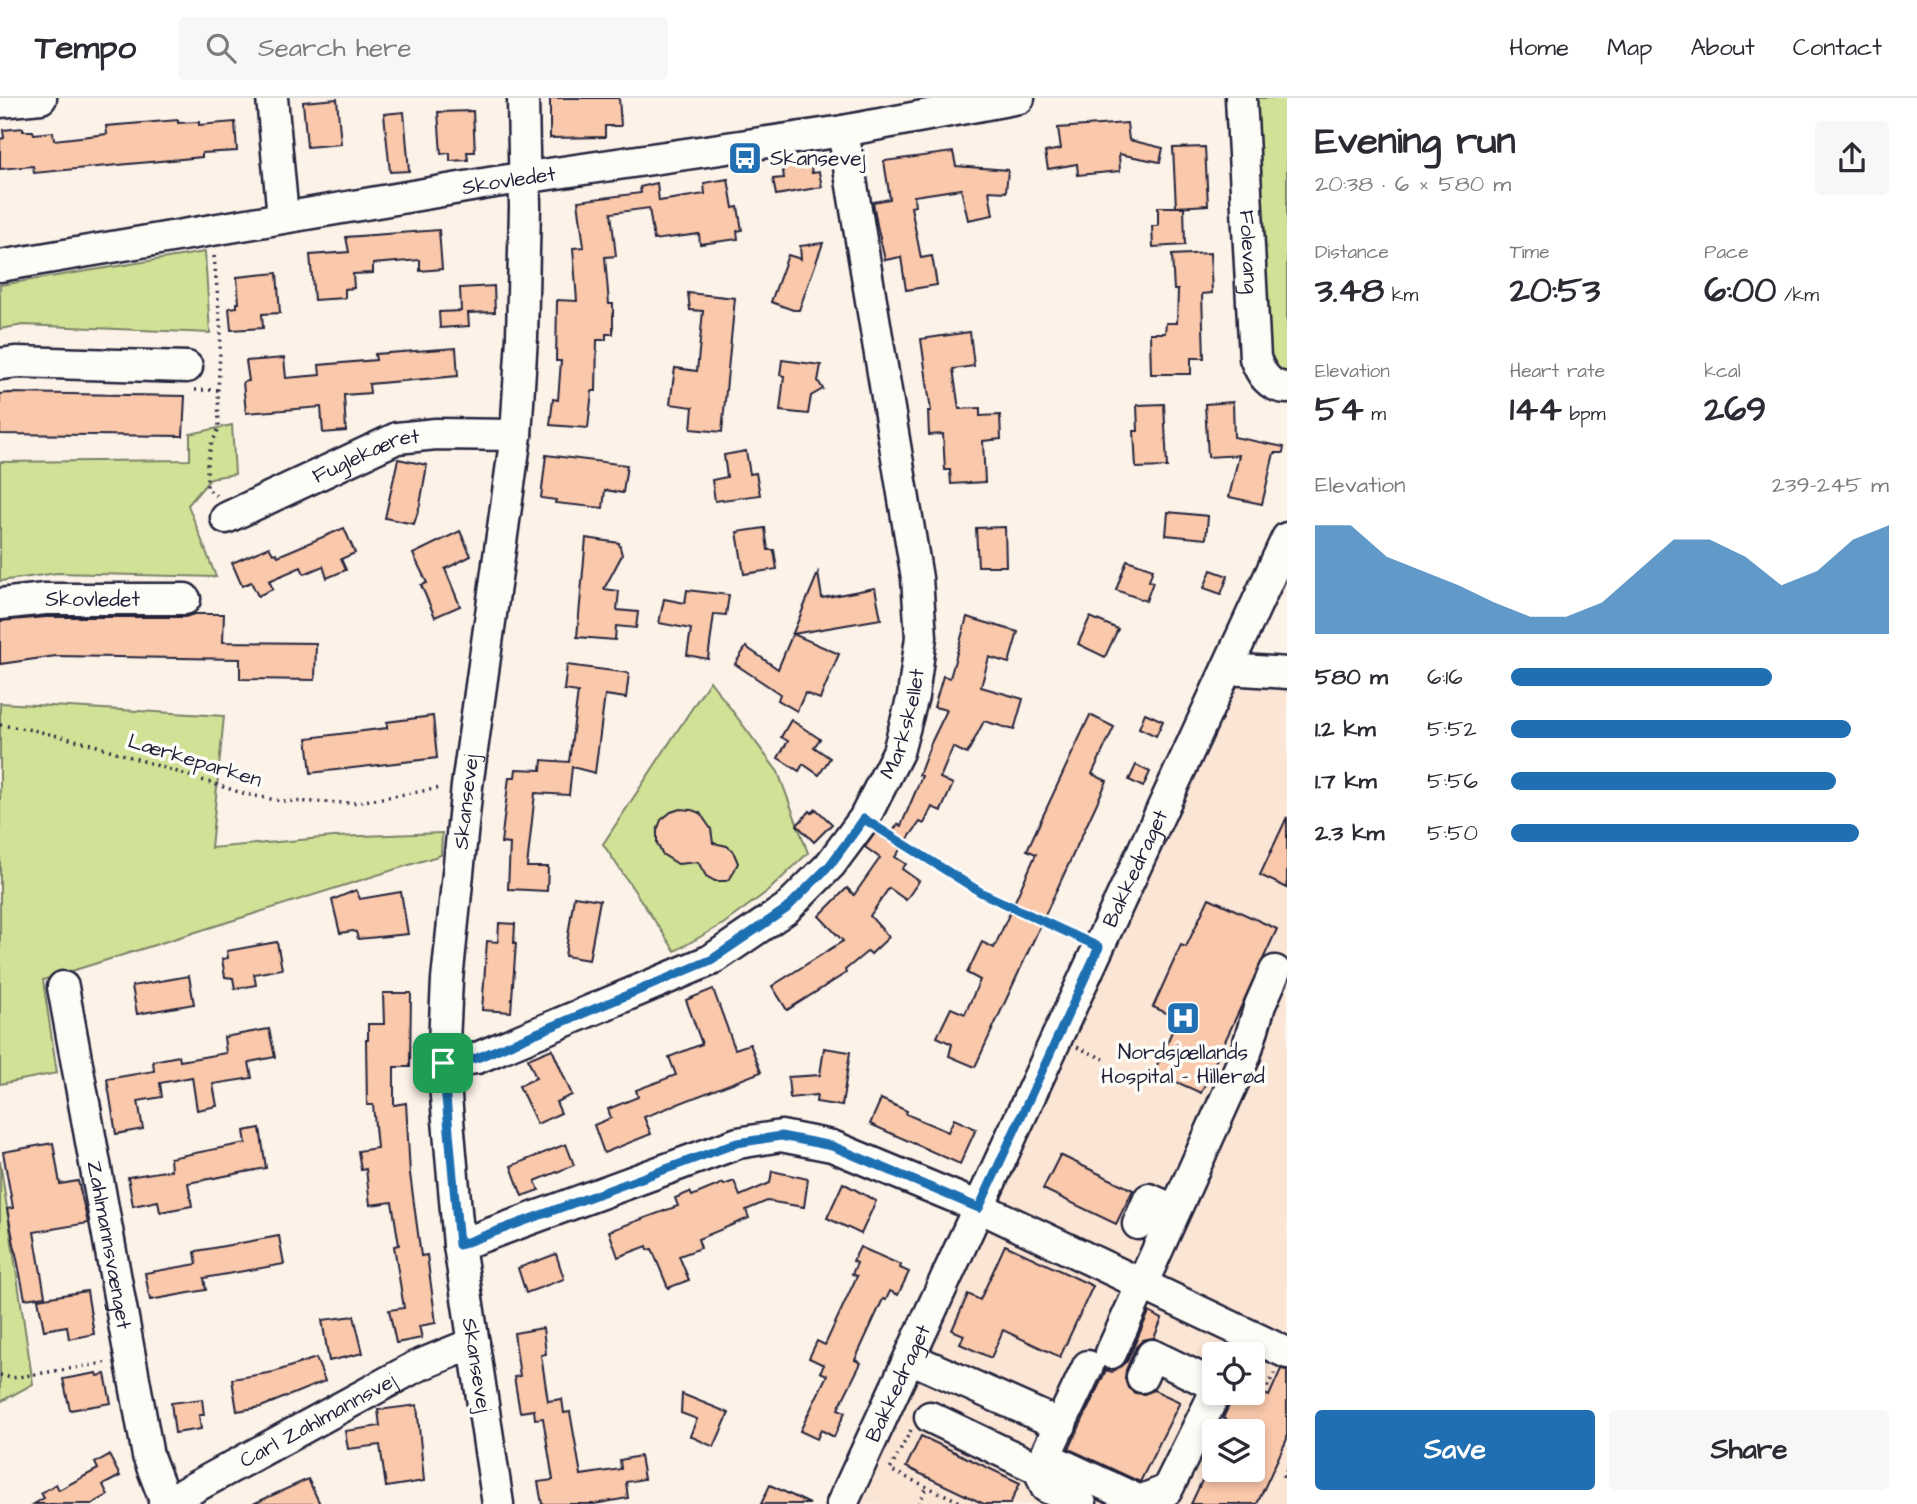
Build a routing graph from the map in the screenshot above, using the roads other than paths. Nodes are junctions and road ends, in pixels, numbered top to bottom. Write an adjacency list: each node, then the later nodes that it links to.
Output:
1 (41, 98): 6 (street)
2 (272, 98): 9 (street)
3 (523, 98): 8 (street, Skansevej)
4 (1019, 98): 7 (street, Skovledet)
5 (1241, 98): 13 (street, Folevang)
6 (0, 102)
7 (843, 131): 8 (street, Skovledet); 23 (street, Markskellet)
8 (526, 177): 9 (street, Skovledet); 14 (street, Skansevej)
9 (283, 217): 10 (street, Skovledet)
10 (0, 266)
11 (0, 364): 12 (street)
12 (187, 367)
13 (1287, 388)
14 (516, 435): 15 (street, Fuglekæret); 23 (street, Skansevej)
15 (231, 516)
16 (1287, 538): 19 (street, Bakkedraget)
17 (185, 599): 18 (street, Skovledet)
18 (0, 604)
19 (1227, 669): 20 (street); 24 (street, Bakkedraget)
20 (1287, 673)
21 (1275, 971): 25 (street)
22 (64, 987): 39 (street, Zahlmannsvænget)
23 (443, 1063): 27 (street, Skansevej)
24 (979, 1208): 27 (street); 28 (street); 30 (street, Bakkedraget)
25 (1174, 1210): 26 (street); 28 (street)
26 (1138, 1224)
27 (459, 1245): 29 (street, Skansevej)
28 (1140, 1285): 31 (street); 36 (street)
29 (474, 1343): 39 (street, Carl Zahlmannsvej); 40 (street, Skansevej)
30 (909, 1359): 36 (street); 41 (street, Bakkedraget)
31 (1283, 1359)
32 (1142, 1377): 33 (street)
33 (1202, 1379)
34 (1209, 1405): 38 (street)
35 (930, 1417): 37 (street)
36 (1061, 1425): 37 (street)
37 (1042, 1463): 38 (street); 42 (street)
38 (1139, 1502)
39 (165, 1503)
40 (498, 1504)
41 (842, 1504)
42 (1081, 1504)

